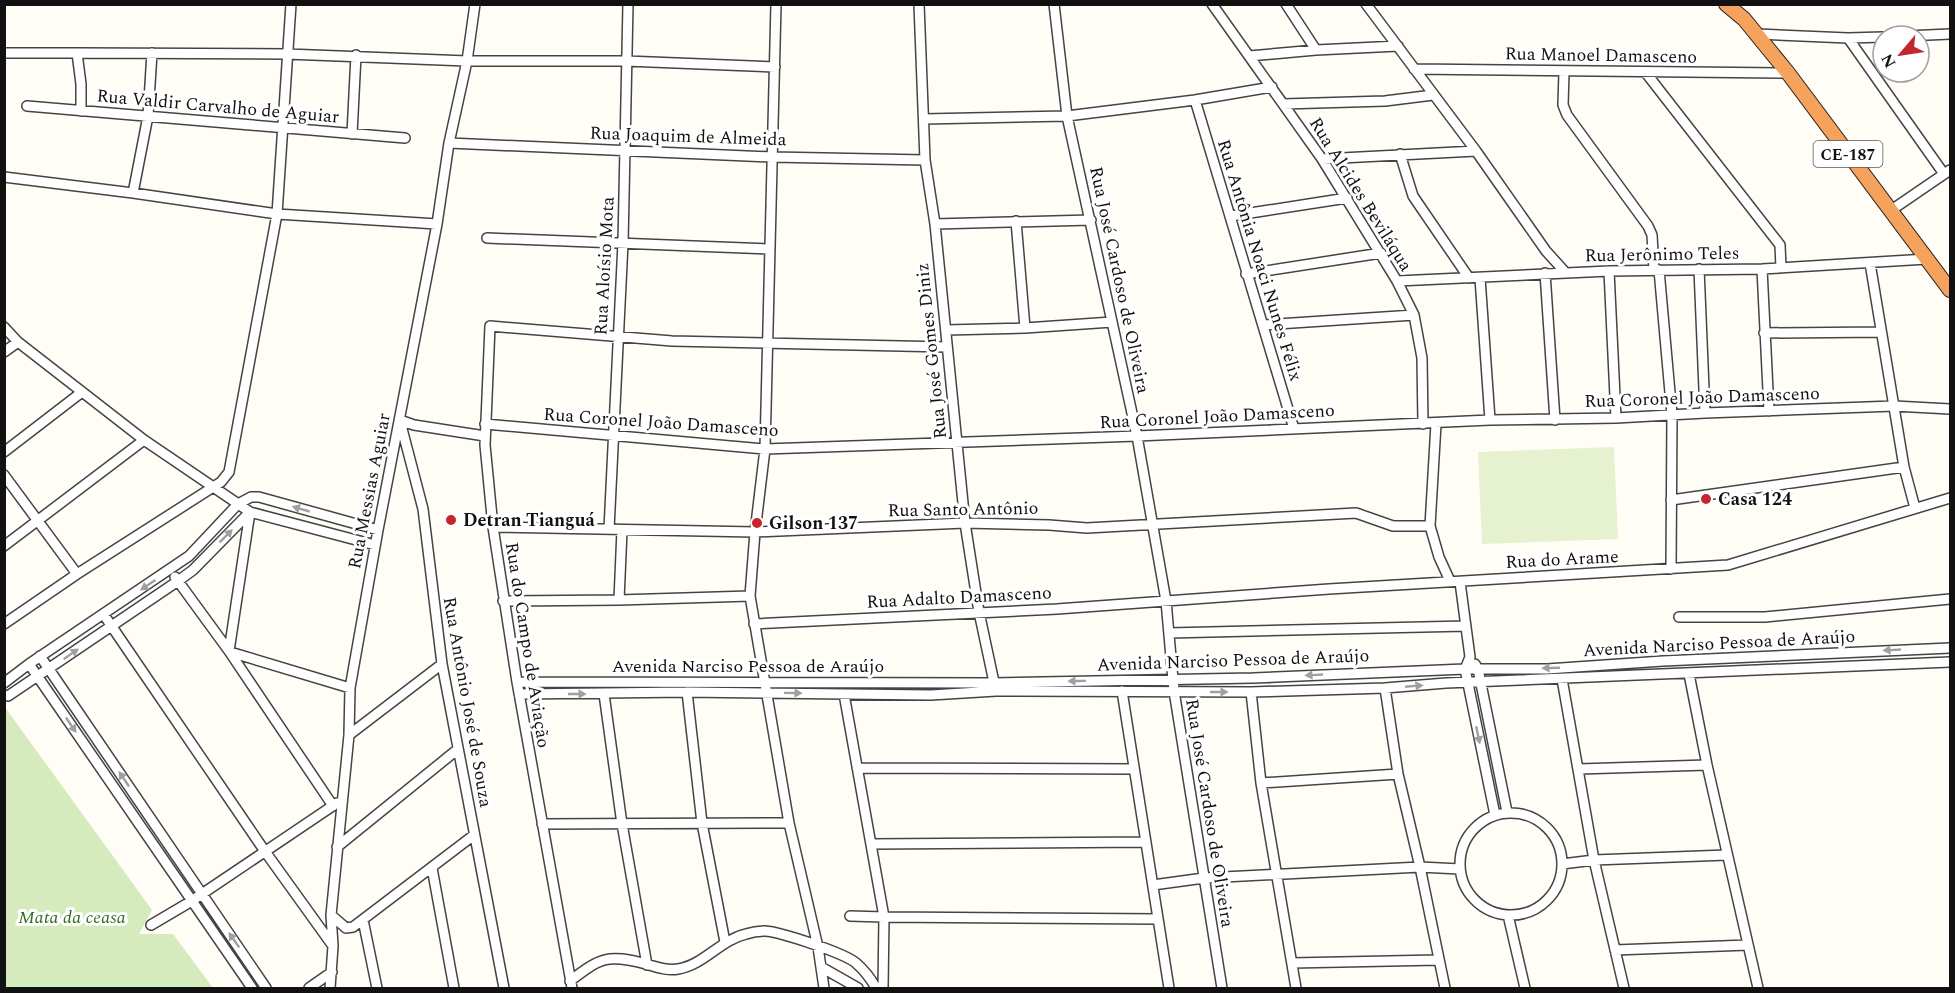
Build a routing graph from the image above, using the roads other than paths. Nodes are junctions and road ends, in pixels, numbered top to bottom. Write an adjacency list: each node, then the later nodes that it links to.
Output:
1 (291, 4): 23 (street)
2 (475, 4): 26 (street, Rua Messias Aguiar)
3 (628, 4): 27 (street, Rua Aloísio Mota)
4 (776, 4): 28 (street)
5 (919, 4): 41 (street, Rua José Gomes Diniz)
6 (1054, 4): 40 (street, Rua José Cardoso de Oliveira)
7 (1212, 4): 25 (street, Rua Alcides Beviláqua)
8 (1286, 4): 19 (street)
9 (1366, 4): 18 (street)
10 (1726, 4): 12 (highway, CE-187)
11 (1740, 4): 12 (highway, CE-187)
12 (1744, 19): 13 (highway, CE-187)
13 (1757, 34): 17 (street); 32 (highway, CE-187)
14 (1950, 34): 15 (street)
15 (1931, 35)
16 (1871, 37): 17 (street)
17 (1848, 38): 52 (street)
18 (1398, 46): 19 (street); 29 (street)
19 (1316, 50): 25 (street)
20 (4, 53): 21 (street)
21 (77, 53): 22 (street); 38 (street)
22 (152, 53): 23 (street); 39 (street)
23 (287, 54): 24 (street); 42 (street)
24 (356, 56): 26 (street); 43 (street)
25 (1249, 56): 33 (street, Rua Alcides Beviláqua)
26 (467, 61): 27 (street); 45 (street, Rua Messias Aguiar)
27 (626, 61): 28 (street); 46 (street, Rua Aloísio Mota)
28 (775, 67): 49 (street)
29 (1414, 69): 30 (street, Rua Manoel Damasceno); 34 (street)
30 (1564, 72): 31 (street, Rua Manoel Damasceno); 72 (street)
31 (1646, 73): 32 (street, Rua Manoel Damasceno); 69 (street)
32 (1788, 73): 56 (highway, CE-187)
33 (1272, 87): 35 (street); 36 (street, Rua Alcides Beviláqua)
34 (1433, 95): 36 (street); 47 (street)
35 (1195, 100): 40 (street); 58 (street, Rua Antônia Noaci Nunes Félix)
36 (1283, 104): 50 (street, Rua Alcides Beviláqua)
37 (27, 106): 38 (street, Rua Valdir Carvalho de Aguiar)
38 (81, 111): 39 (street, Rua Valdir Carvalho de Aguiar)
39 (148, 116): 42 (street, Rua Valdir Carvalho de Aguiar); 54 (street)
40 (1067, 116): 41 (street); 59 (street, Rua José Cardoso de Oliveira)
41 (924, 118): 51 (street, Rua José Gomes Diniz)
42 (283, 128): 43 (street, Rua Valdir Carvalho de Aguiar); 57 (street)
43 (352, 134): 44 (street, Rua Valdir Carvalho de Aguiar)
44 (405, 138)
45 (449, 143): 46 (street, Rua Joaquim de Almeida); 61 (street, Rua Messias Aguiar)
46 (626, 150): 49 (street, Rua Joaquim de Almeida); 64 (street, Rua Aloísio Mota)
47 (1476, 151): 48 (street); 74 (street)
48 (1400, 154): 50 (street); 77 (street)
49 (772, 157): 51 (street, Rua Joaquim de Almeida); 65 (street)
50 (1322, 159): 55 (street, Rua Alcides Beviláqua)
51 (925, 160): 62 (street, Rua José Gomes Diniz)
52 (1947, 172): 56 (street)
53 (4, 177): 54 (street)
54 (133, 193): 57 (street)
55 (1347, 198): 58 (street); 66 (street, Rua Alcides Beviláqua)
56 (1890, 212): 67 (highway, CE-187)
57 (277, 214): 61 (street); 117 (street)
58 (1230, 216): 76 (street, Rua Antônia Noaci Nunes Félix)
59 (1091, 220): 60 (street); 82 (street, Rua José Cardoso de Oliveira)
60 (1017, 221): 62 (street); 85 (street)
61 (437, 224): 103 (street, Rua Messias Aguiar)
62 (935, 224): 86 (street, Rua José Gomes Diniz)
63 (487, 238): 64 (street)
64 (623, 243): 65 (street); 89 (street, Rua Aloísio Mota)
65 (769, 249): 91 (street)
66 (1381, 253): 76 (street); 79 (street, Rua Alcides Beviláqua)
67 (1927, 259): 68 (street, Rua Jerônimo Teles); 80 (highway, CE-187)
68 (1870, 263): 69 (street, Rua Jerônimo Teles); 88 (street)
69 (1781, 268): 71 (street, Rua Jerônimo Teles)
70 (1699, 269): 71 (street, Rua Jerônimo Teles); 72 (street, Rua Jerônimo Teles); 98 (street)
71 (1762, 269): 87 (street)
72 (1657, 270): 73 (street, Rua Jerônimo Teles); 99 (street)
73 (1609, 271): 74 (street, Rua Jerônimo Teles); 100 (street)
74 (1565, 272): 75 (street, Rua Jerônimo Teles)
75 (1545, 273): 78 (street, Rua Jerônimo Teles); 102 (street)
76 (1246, 274): 83 (street, Rua Antônia Noaci Nunes Félix)
77 (1469, 278): 78 (street, Rua Jerônimo Teles); 79 (street, Rua Jerônimo Teles)
78 (1480, 278): 101 (street)
79 (1397, 281): 81 (street, Rua Alcides Beviláqua)
80 (1950, 290)
81 (1414, 315): 83 (street); 105 (street, Rua Alcides Beviláqua)
82 (1112, 322): 85 (street); 110 (street, Rua José Cardoso de Oliveira)
83 (1263, 325): 107 (street, Rua Antônia Noaci Nunes Félix)
84 (4, 327): 90 (street)
85 (1025, 328): 86 (street)
86 (946, 330): 92 (street, Rua José Gomes Diniz)
87 (1764, 333): 88 (street); 97 (street)
88 (1881, 333): 95 (street)
89 (617, 336): 91 (street); 104 (street, Rua do Campo de Aviação); 109 (street, Rua Aloísio Mota)
90 (18, 342): 93 (street); 94 (street)
91 (767, 343): 92 (street); 113 (street)
92 (947, 347): 112 (street, Rua José Gomes Diniz)
93 (4, 352)
94 (82, 392): 111 (street); 114 (street)
95 (1894, 406): 96 (street, Rua Coronel João Damasceno); 97 (street, Rua Coronel João Damasceno); 115 (street)
96 (1950, 409)
97 (1769, 411): 98 (street, Rua Coronel João Damasceno)
98 (1705, 413): 99 (street, Rua Coronel João Damasceno)
99 (1672, 415): 100 (street, Rua Coronel João Damasceno); 119 (street)
100 (1616, 418): 102 (street, Rua Coronel João Damasceno)
101 (1490, 420): 102 (street, Rua Coronel João Damasceno); 106 (street, Rua Coronel João Damasceno)
102 (1555, 420)
103 (400, 421): 108 (street); 131 (street, Rua Messias Aguiar); 162 (street, Rua Antônio José de Souza)
104 (485, 424): 108 (street, Rua do Campo de Aviação); 109 (street, Rua Coronel João Damasceno)
105 (1423, 424): 106 (street, Rua Coronel João Damasceno); 107 (street, Rua Coronel João Damasceno)
106 (1436, 424): 128 (street)
107 (1294, 429): 110 (street, Rua Coronel João Damasceno)
108 (485, 435): 129 (street, Rua do Campo de Aviação)
109 (615, 436): 113 (street, Rua Coronel João Damasceno); 130 (street, Rua Aloísio Mota)
110 (1137, 436): 112 (street, Rua Coronel João Damasceno); 126 (street, Rua José Cardoso de Oliveira)
111 (144, 440): 117 (street); 124 (street)
112 (957, 442): 113 (street, Rua Coronel João Damasceno); 125 (street, Rua José Gomes Diniz)
113 (765, 449): 134 (street)
114 (4, 452)
115 (1904, 467): 119 (street); 121 (street)
116 (4, 475): 124 (street)
117 (212, 487): 120 (street); 140 (street)
118 (1950, 498): 121 (street, Rua do Arame)
119 (1671, 500): 138 (street)
120 (238, 504): 122 (street); 123 (street, one-way to 120); 139 (street)
121 (1915, 508): 138 (street, Rua do Arame)
122 (250, 512): 133 (street); 141 (street, one-way to 122); 157 (street)
123 (326, 516): 127 (street); 133 (street)
124 (38, 520): 137 (street); 140 (street)
125 (965, 523): 126 (street, Rua Santo Antônio); 134 (street, Rua Santo Antônio); 148 (street, Rua José Gomes Diniz)
126 (1152, 524): 128 (street, Rua Santo Antônio); 147 (street, Rua José Cardoso de Oliveira)
127 (363, 526): 131 (street); 135 (street)
128 (1430, 526): 142 (street)
129 (493, 528): 130 (street, Rua Santo Antônio); 146 (street, Rua do Campo de Aviação)
130 (609, 529): 132 (street, Rua Santo Antônio)
131 (378, 530): 136 (street, Rua Messias Aguiar)
132 (622, 530): 134 (street, Rua Santo Antônio); 145 (street)
133 (322, 531): 135 (street)
134 (755, 532): 143 (street)
135 (359, 541): 136 (street)
136 (375, 545): 175 (street, Rua Messias Aguiar)
137 (4, 546)
138 (1671, 569): 142 (street, Rua do Arame)
139 (169, 571): 141 (street); 149 (street, one-way to 149)
140 (77, 574): 151 (street)
141 (178, 581): 153 (street); 157 (street)
142 (1455, 582): 147 (street, Rua do Arame); 154 (street)
143 (750, 596): 145 (street); 152 (street)
144 (1950, 599): 150 (street)
145 (619, 600): 146 (street)
146 (503, 601): 170 (street, Rua do Campo de Aviação)
147 (1166, 601): 148 (street, Rua Adalto Damasceno); 155 (street, Rua José Cardoso de Oliveira)
148 (979, 612): 152 (street, Rua Adalto Damasceno); 174 (street, Rua José Gomes Diniz)
149 (104, 615): 153 (street); 158 (street)
150 (1679, 617)
151 (4, 624)
152 (754, 624): 176 (street)
153 (111, 625): 163 (street, one-way to 153); 205 (street)
154 (1466, 626): 155 (street); 159 (street)
155 (1169, 633): 169 (street, Rua José Cardoso de Oliveira)
156 (1950, 648): 165 (street, Avenida Narciso Pessoa de Araújo, one-way to 165)
157 (230, 651): 175 (street); 194 (street)
158 (40, 656): 161 (street); 163 (street)
159 (1470, 657): 164 (street); 165 (street)
160 (1950, 662): 166 (street, Avenida Narciso Pessoa de Araújo)
161 (29, 664): 167 (street); 172 (street)
162 (442, 664): 186 (street); 187 (street, Rua Antônio José de Souza)
163 (48, 669): 167 (street); 215 (street, one-way to 163)
164 (1465, 669): 165 (street, Avenida Narciso Pessoa de Araújo); 169 (street, Avenida Narciso Pessoa de Araújo, one-way to 169); 173 (street)
165 (1478, 669): 171 (street)
166 (1689, 674): 168 (street, Avenida Narciso Pessoa de Araújo); 188 (street)
167 (38, 676): 185 (street); 216 (street, one-way to 216)
168 (1562, 679): 171 (street, Avenida Narciso Pessoa de Araújo); 191 (street)
169 (1172, 680): 174 (street, Avenida Narciso Pessoa de Araújo, one-way to 174); 180 (street, Rua José Cardoso de Oliveira)
170 (517, 682): 176 (street, Avenida Narciso Pessoa de Araújo); 182 (street, Rua do Campo de Aviação)
171 (1480, 682): 173 (street, Avenida Narciso Pessoa de Araújo); 195 (street)
172 (4, 683)
173 (1467, 683): 177 (street, Avenida Narciso Pessoa de Araújo, one-way to 173); 196 (street, one-way to 196)
174 (995, 687): 176 (street, Avenida Narciso Pessoa de Araújo); 178 (street, Avenida Narciso Pessoa de Araújo); 184 (street, Avenida Narciso Pessoa de Araújo)
175 (350, 688): 186 (street, Rua Messias Aguiar)
176 (766, 688): 179 (street, Avenida Narciso Pessoa de Araújo); 184 (street, Avenida Narciso Pessoa de Araújo, one-way to 184); 198 (street)
177 (1385, 688): 181 (street, Avenida Narciso Pessoa de Araújo); 192 (street)
178 (1122, 691): 180 (street, Avenida Narciso Pessoa de Araújo); 190 (street)
179 (687, 692): 183 (street, Avenida Narciso Pessoa de Araújo); 197 (street)
180 (1174, 692): 181 (street, Avenida Narciso Pessoa de Araújo, one-way to 181); 213 (street, Rua José Cardoso de Oliveira)
181 (1251, 692): 193 (street)
182 (519, 694): 183 (street, Avenida Narciso Pessoa de Araújo, one-way to 183); 199 (street, Rua do Campo de Aviação)
183 (604, 694): 200 (street)
184 (844, 694): 189 (street)
185 (4, 695)
186 (350, 735): 194 (street, Rua Messias Aguiar)
187 (458, 749): 201 (street, Rua Antônio José de Souza); 204 (street)
188 (1707, 765): 191 (street); 206 (street)
189 (857, 768): 190 (street); 203 (street)
190 (1134, 769): 202 (street)
191 (1579, 769): 207 (street)
192 (1398, 774): 193 (street); 209 (street)
193 (1261, 783): 212 (street)
194 (338, 803): 204 (street, Rua Messias Aguiar); 205 (street)
195 (1507, 812): 196 (street); 208 (street)
196 (1495, 815): 211 (street)
197 (702, 823): 198 (street); 200 (street); 224 (street)
198 (789, 823): 227 (street)
199 (542, 824): 200 (street); 234 (street, Rua do Campo de Aviação)
200 (622, 824): 231 (street)
201 (474, 835): 210 (street); 241 (street, Rua Antônio José de Souza)
202 (1146, 843): 203 (street); 214 (street)
203 (871, 844): 220 (street)
204 (337, 847): 217 (street, Rua Messias Aguiar)
205 (264, 850): 215 (street); 226 (street)
206 (1727, 855): 207 (street); 225 (street)
207 (1594, 860): 208 (street); 228 (street)
208 (1562, 864): 218 (street)
209 (1420, 867): 211 (street); 212 (street); 229 (street)
210 (432, 868): 222 (street); 240 (street)
211 (1460, 869): 218 (street)
212 (1277, 874): 213 (street); 230 (street)
213 (1204, 878): 214 (street); 247 (street, Rua José Cardoso de Oliveira)
214 (1153, 885): 221 (street)
215 (201, 894): 216 (street); 236 (street, one-way to 215)
216 (190, 902): 223 (street); 235 (street)
217 (331, 915): 222 (street); 226 (street, Rua Messias Aguiar)
218 (1508, 915): 250 (street)
219 (850, 916): 220 (street)
220 (884, 917): 221 (street); 245 (street)
221 (1158, 919): 246 (street)
222 (363, 920): 239 (street)
223 (152, 925)
224 (725, 942): 227 (street); 231 (street)
225 (1748, 945): 228 (street); 252 (street)
226 (333, 946): 233 (street, Rua Messias Aguiar)
227 (818, 947): 232 (street); 244 (street)
228 (1615, 950): 251 (street)
229 (1438, 960): 230 (street); 249 (street)
230 (1292, 963): 248 (street)
231 (647, 965): 234 (street)
232 (821, 967): 242 (street); 243 (street)
233 (332, 972): 237 (street); 238 (street, Rua Messias Aguiar)
234 (571, 985)
235 (252, 988)
236 (266, 988)
237 (309, 988)
238 (330, 988)
239 (377, 988)
240 (454, 988)
241 (504, 988)
242 (824, 988)
243 (858, 988)
244 (876, 988)
245 (883, 988)
246 (1169, 988)
247 (1222, 988)
248 (1296, 988)
249 (1445, 988)
250 (1525, 988)
251 (1624, 988)
252 (1758, 988)

